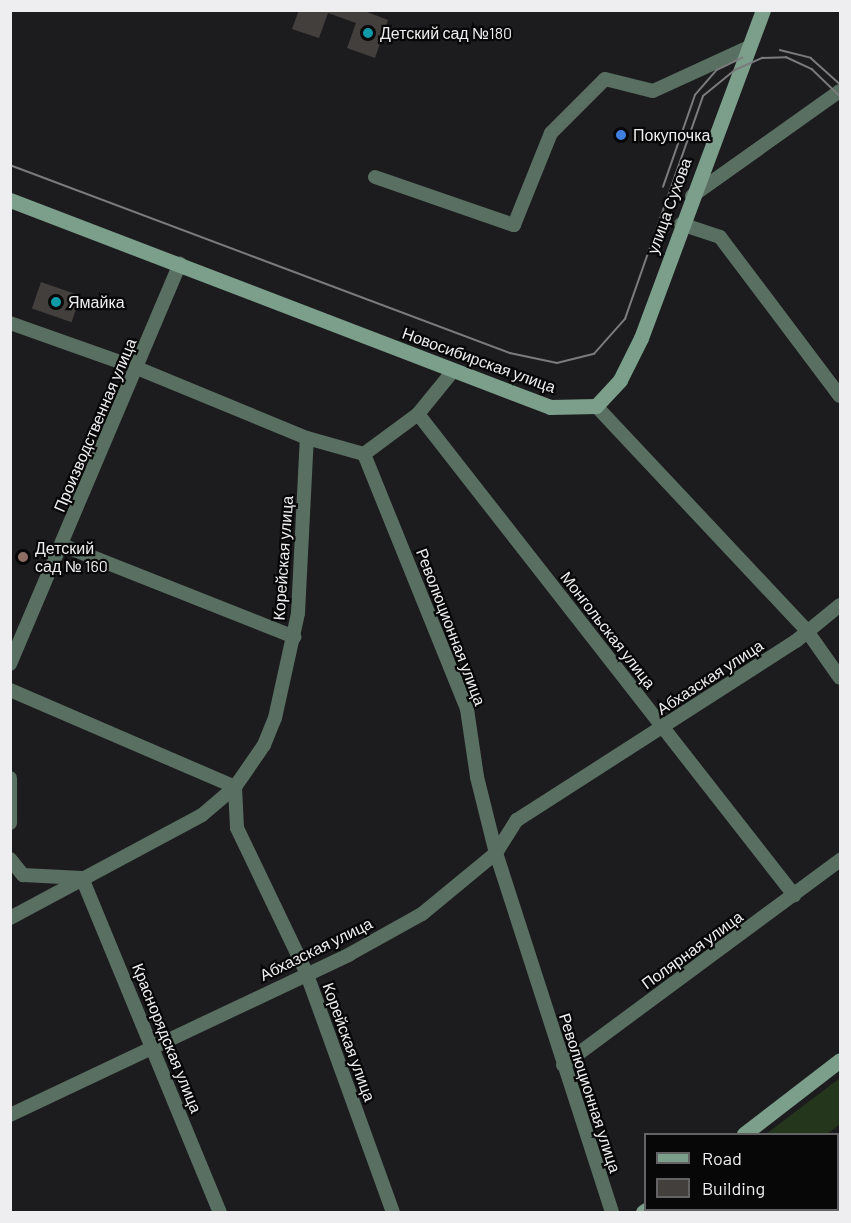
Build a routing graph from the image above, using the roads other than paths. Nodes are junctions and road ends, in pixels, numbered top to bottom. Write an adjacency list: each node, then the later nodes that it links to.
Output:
1 (763, 10): 2 (street, улица Сухова)
2 (749, 47): 4 (street); 5 (street, улица Сухова)
3 (840, 91): 5 (street)
4 (375, 177)
5 (690, 198): 7 (street, улица Сухова)
6 (10, 200): 8 (street, Новосибирская улица)
7 (681, 224): 12 (street); 13 (street, улица Сухова)
8 (180, 264): 10 (street, Производственная улица); 11 (street, Новосибирская улица)
9 (10, 323): 10 (street)
10 (137, 368): 15 (street); 17 (street, Производственная улица)
11 (453, 371): 13 (street, Новосибирская улица); 14 (street)
12 (840, 396)
13 (596, 406): 19 (street)
14 (418, 414): 16 (street); 24 (street, Монгольская улица)
15 (307, 438): 16 (street); 20 (street, Корейская улица)
16 (364, 454): 28 (street, Революционная улица)
17 (62, 545): 20 (street); 21 (street, Производственная улица)
18 (840, 605): 19 (street, Абхазская улица)
19 (807, 631): 22 (street); 24 (street, Абхазская улица)
20 (294, 638): 26 (street, Корейская улица)
21 (10, 664)
22 (840, 678)
23 (10, 690): 26 (street)
24 (663, 727): 28 (street, Абхазская улица); 32 (street, Монгольская улица)
25 (10, 778): 27 (street)
26 (235, 786): 31 (street); 34 (street, Корейская улица)
27 (10, 823)
28 (496, 853): 34 (street, Абхазская улица); 37 (street, Революционная улица)
29 (10, 859): 31 (street)
30 (840, 860): 32 (street, Полярная улица)
31 (82, 878): 33 (street); 35 (street, Краснорядская улица)
32 (794, 895): 37 (street, Полярная улица)
33 (10, 918)
34 (306, 972): 35 (street, Абхазская улица); 41 (street, Корейская улица)
35 (154, 1047): 38 (street, Абхазская улица); 40 (street, Краснорядская улица)
36 (840, 1060): 39 (street)
37 (563, 1065): 42 (street, Революционная улица)
38 (10, 1115)
39 (745, 1133)
40 (220, 1212)
41 (393, 1212)
42 (612, 1212)

